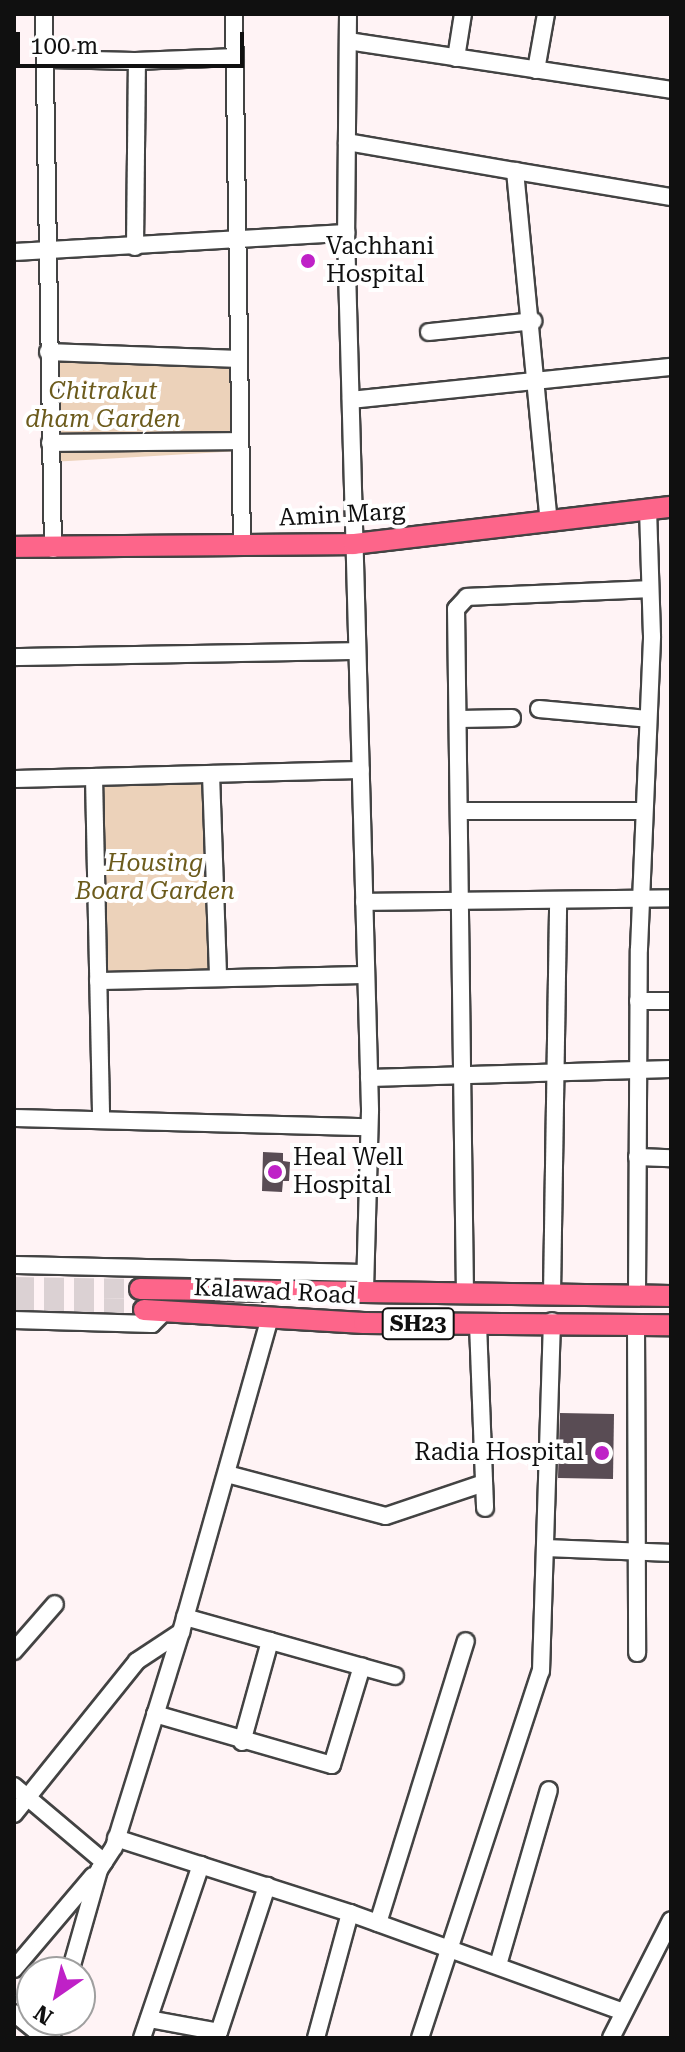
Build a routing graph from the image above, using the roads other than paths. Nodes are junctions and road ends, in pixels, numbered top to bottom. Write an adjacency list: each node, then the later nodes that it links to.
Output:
1 (44, 14): 9 (street)
2 (234, 14): 7 (street)
3 (348, 14): 6 (street)
4 (463, 14): 8 (street)
5 (546, 14): 11 (street)
6 (348, 41): 8 (street); 13 (street)
7 (235, 57): 10 (street); 17 (street)
8 (456, 58): 11 (street)
9 (46, 59): 10 (street); 19 (street)
10 (137, 61): 18 (street)
11 (536, 70): 12 (street)
12 (671, 90)
13 (347, 142): 14 (street); 16 (street)
14 (515, 171): 15 (street); 21 (street)
15 (671, 197)
16 (346, 233): 17 (street); 27 (street)
17 (237, 242): 18 (street); 24 (street)
18 (135, 247): 19 (street)
19 (45, 251): 20 (street); 23 (street)
20 (14, 252)
21 (533, 321): 22 (street); 26 (street)
22 (429, 332)
23 (48, 352): 24 (street); 29 (street)
24 (239, 359): 28 (street)
25 (671, 367): 26 (street)
26 (538, 381): 27 (street); 32 (street)
27 (351, 400): 33 (street)
28 (240, 441): 29 (street); 34 (street)
29 (50, 443): 35 (street)
30 (671, 507): 31 (main road, Amin Marg)
31 (648, 510): 32 (main road, Amin Marg); 37 (street)
32 (549, 521): 33 (main road, Amin Marg)
33 (354, 544): 34 (main road, Amin Marg); 38 (street)
34 (242, 545): 35 (main road, Amin Marg)
35 (53, 549): 36 (main road, Amin Marg)
36 (19, 551)
37 (650, 589): 42 (street); 43 (street)
38 (357, 651): 39 (street); 44 (street)
39 (14, 657)
40 (539, 709): 43 (street)
41 (512, 718): 42 (street)
42 (459, 719): 48 (street)
43 (648, 719): 49 (street)
44 (361, 770): 45 (street); 54 (street)
45 (211, 774): 46 (street); 56 (street)
46 (94, 777): 47 (street); 57 (street)
47 (14, 779)
48 (461, 811): 49 (street); 52 (street)
49 (644, 811): 51 (street)
50 (671, 898): 51 (street)
51 (641, 899): 53 (street); 58 (street)
52 (464, 901): 53 (street); 54 (street); 63 (street)
53 (558, 901): 62 (street)
54 (364, 902): 55 (street)
55 (366, 975): 56 (street); 64 (street)
56 (218, 978): 57 (street)
57 (98, 981): 66 (street)
58 (638, 1001): 59 (street); 61 (street)
59 (671, 1001)
60 (671, 1069): 61 (street)
61 (638, 1070): 62 (street); 68 (street)
62 (557, 1072): 63 (street); 73 (street)
63 (464, 1076): 64 (street); 74 (street)
64 (369, 1078): 67 (street)
65 (14, 1118): 66 (street)
66 (101, 1120): 67 (street)
67 (369, 1127): 71 (street)
68 (637, 1157): 69 (street); 75 (street)
69 (671, 1158)
70 (14, 1265): 71 (street)
71 (365, 1283): 72 (main road, SH23); 74 (main road, Kalawad Road / SH23)
72 (140, 1289)
73 (552, 1294): 74 (main road, Kalawad Road / SH23); 75 (main road, Kalawad Road / SH23)
74 (465, 1295)
75 (637, 1295): 76 (main road, Kalawad Road / SH23)
76 (671, 1296)
77 (154, 1310): 78 (street); 79 (main road, Kalawad Road / SH23)
78 (14, 1320)
79 (269, 1320): 81 (main road, Kalawad Road / SH23); 84 (street)
80 (552, 1321): 81 (main road, Kalawad Road / SH23); 82 (main road, Kalawad Road / SH23); 87 (street)
81 (478, 1324): 85 (street)
82 (636, 1324): 83 (main road, Kalawad Road / SH23); 88 (street)
83 (671, 1325)
84 (227, 1474): 85 (street); 91 (street)
85 (484, 1483): 86 (street)
86 (485, 1508)
87 (547, 1548): 88 (street); 111 (street)
88 (638, 1553): 89 (street); 95 (street)
89 (671, 1553)
90 (55, 1604): 94 (street)
91 (183, 1624): 92 (street); 98 (street); 102 (street)
92 (270, 1641): 96 (street); 99 (street)
93 (466, 1641): 110 (street)
94 (14, 1651)
95 (637, 1653)
96 (362, 1666): 97 (street); 99 (street)
97 (395, 1676)
98 (155, 1714): 99 (street); 104 (street)
99 (242, 1742)
100 (14, 1786): 102 (street)
101 (549, 1790): 113 (street)
102 (27, 1798): 103 (street); 106 (street)
103 (14, 1814)
104 (116, 1838): 105 (street); 106 (street)
105 (201, 1865): 107 (street); 117 (street)
106 (101, 1866): 112 (street); 114 (street)
107 (267, 1886): 108 (street); 117 (street)
108 (350, 1913): 110 (street); 120 (street)
109 (671, 1920): 115 (street)
110 (378, 1923): 111 (street)
111 (447, 1947): 113 (street); 121 (street)
112 (75, 1956)
113 (498, 1965): 115 (street)
114 (14, 1969)
115 (624, 2012): 122 (street)
116 (14, 2013): 118 (street)
117 (149, 2019): 119 (street)
118 (48, 2038)
119 (142, 2038)
120 (316, 2038)
121 (420, 2038)
122 (611, 2038)

